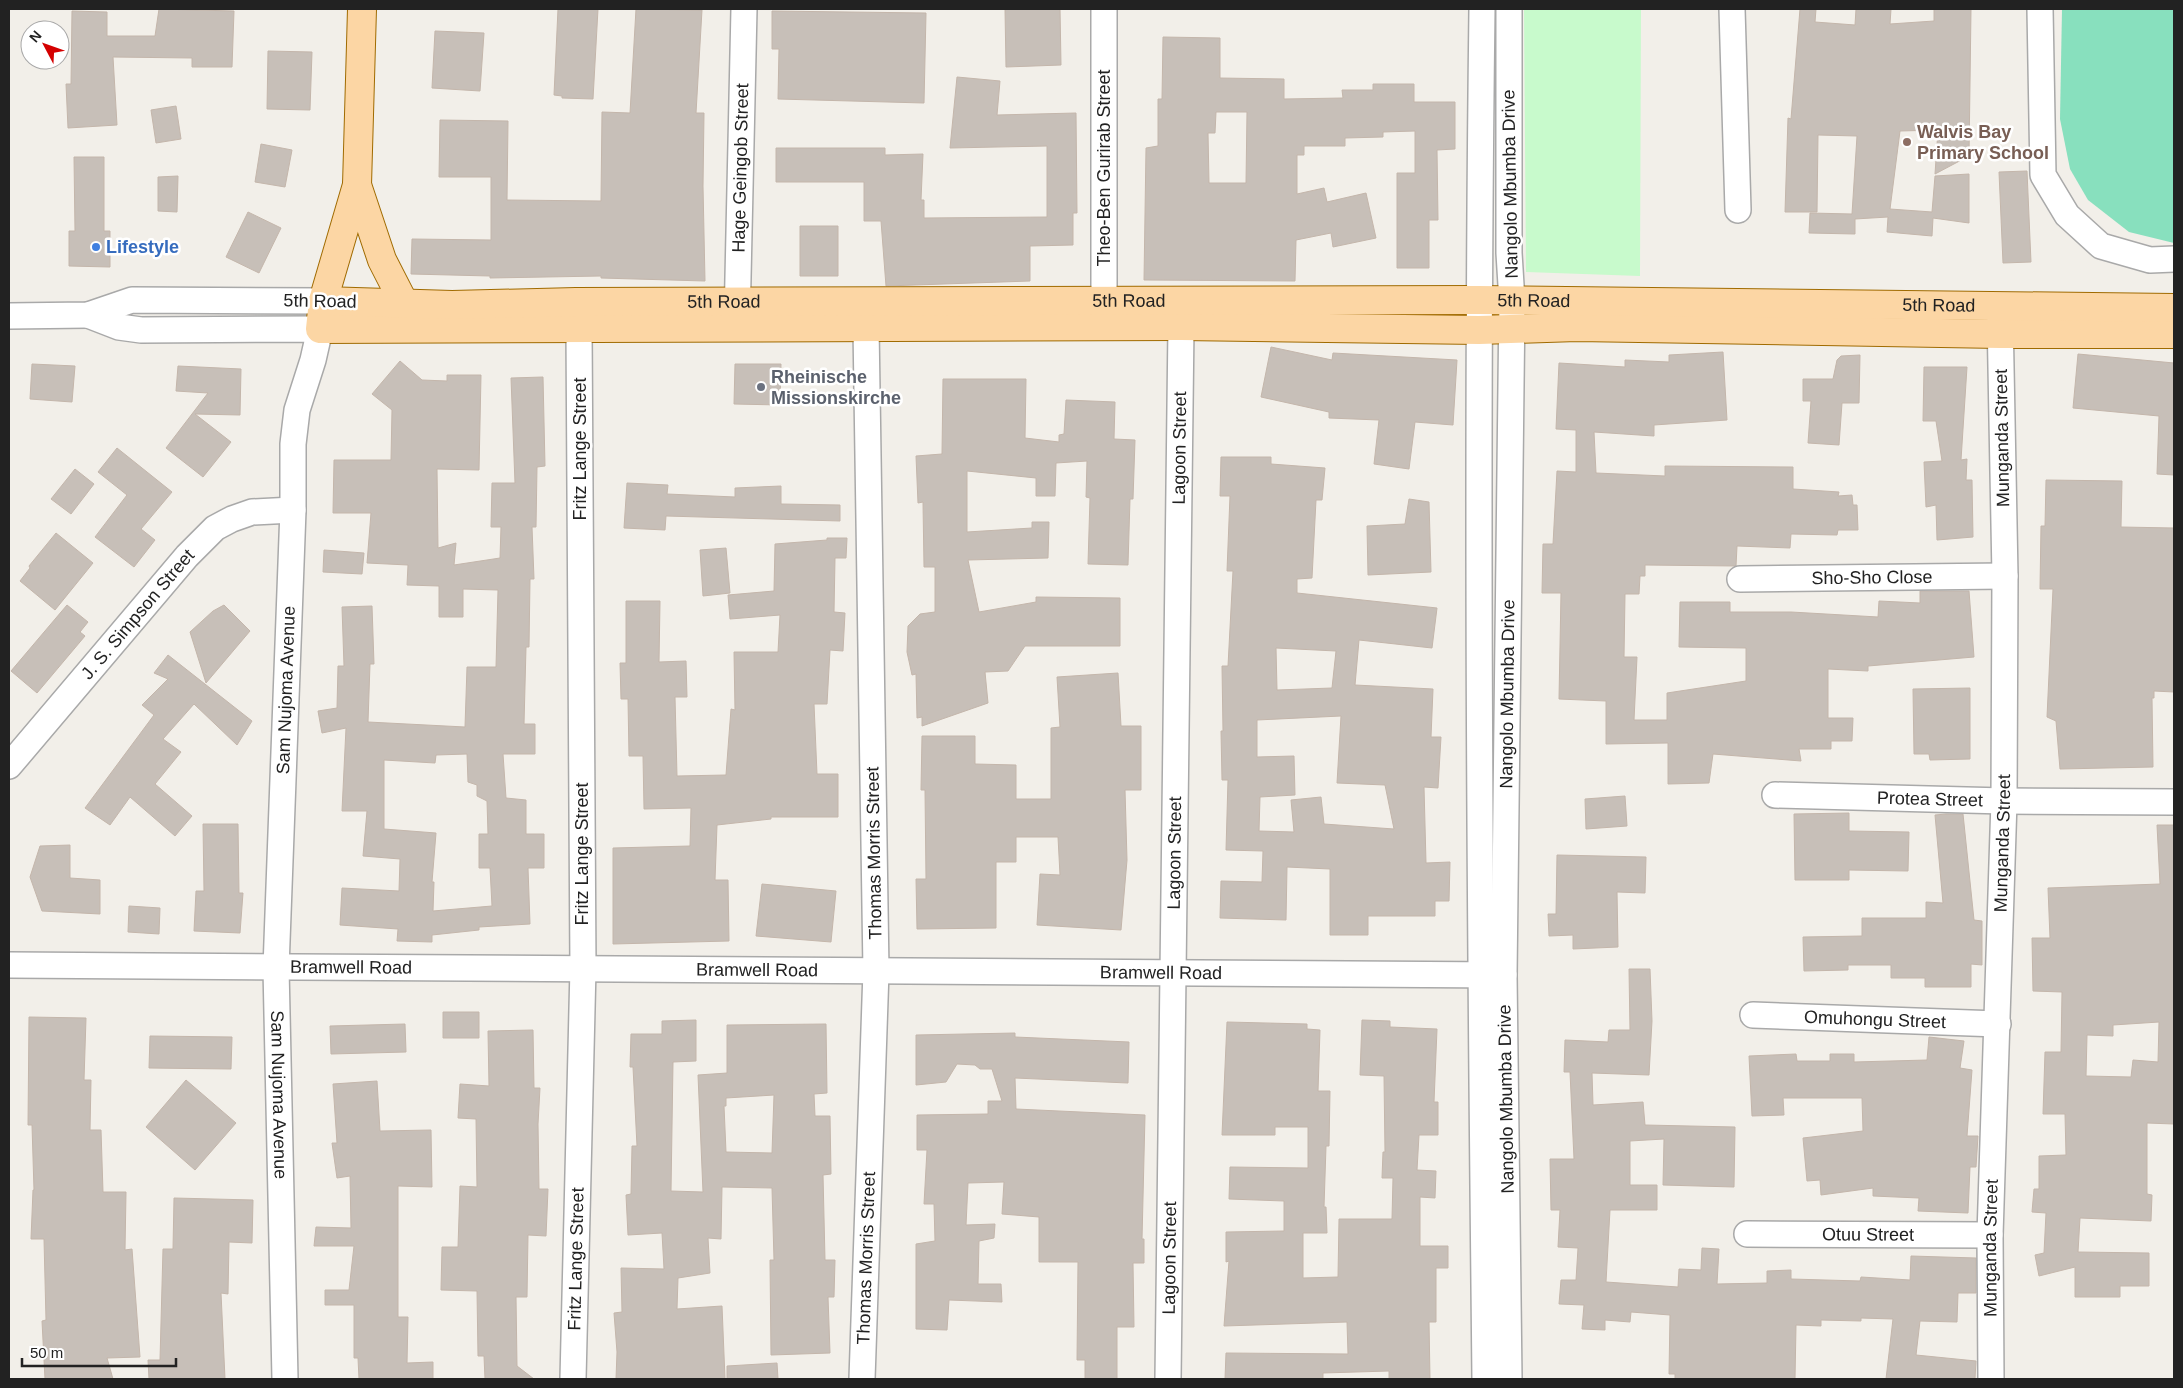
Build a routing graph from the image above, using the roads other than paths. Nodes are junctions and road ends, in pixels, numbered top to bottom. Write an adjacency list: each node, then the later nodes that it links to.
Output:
1 (362, 9): 8 (main road, Sam Nujoma Avenue)
2 (744, 9): 17 (street, Hage Geingob Street)
3 (1104, 9): 18 (street, Theo-Ben Gurirab Street)
4 (1482, 9): 11 (street, Nangolo Mbumba Drive)
5 (1510, 9): 13 (street, Nangolo Mbumba Drive)
6 (1732, 9): 9 (street)
7 (2040, 9): 10 (street)
8 (357, 185): 12 (main road, Sam Nujoma Avenue); 14 (main road)
9 (1738, 210)
10 (2174, 259)
11 (1478, 300): 13 (main road, 5th Road); 18 (main road, 5th Road); 26 (street, Nangolo Mbumba Drive)
12 (323, 301): 14 (main road, 5th Road); 20 (street, 5th Road); 23 (main road, Sam Nujoma Avenue)
13 (1512, 301): 15 (main road, 5th Road); 24 (street, Nangolo Mbumba Drive)
14 (404, 303): 17 (main road, 5th Road)
15 (2000, 307): 16 (main road, 5th Road); 27 (street, Munganda Street)
16 (2174, 308)
17 (737, 314): 18 (main road, 5th Road); 22 (main road, 5th Road); 25 (main road, 5th Road)
18 (1104, 314): 21 (main road, 5th Road); 22 (main road, 5th Road)
19 (9, 316): 20 (street, 5th Road)
20 (88, 316): 23 (street, 5th Road)
21 (1181, 326): 26 (main road, 5th Road); 40 (street, Lagoon Street)
22 (866, 327): 39 (street, Thomas Morris Street)
23 (320, 329): 25 (main road, 5th Road); 29 (street, Sam Nujoma Avenue)
24 (1511, 329): 26 (main road, 5th Road); 27 (main road, 5th Road); 41 (street, Nangolo Mbumba Drive)
25 (579, 330): 38 (street, Fritz Lange Street)
26 (1479, 330): 41 (street, Nangolo Mbumba Drive)
27 (2000, 334): 28 (main road, 5th Road); 30 (street, Munganda Street)
28 (2174, 334)
29 (293, 510): 32 (street, J. S. Simpson Street); 37 (street, Sam Nujoma Avenue)
30 (2005, 576): 31 (street, Sho-Sho Close); 34 (street, Munganda Street)
31 (1740, 580)
32 (9, 766)
33 (1775, 796): 34 (street, Protea Street)
34 (2004, 801): 35 (street, Protea Street); 43 (street, Munganda Street)
35 (2174, 802)
36 (9, 965): 37 (street, Bramwell Road)
37 (276, 968): 38 (street, Bramwell Road); 46 (street, Sam Nujoma Avenue)
38 (582, 968): 39 (street, Bramwell Road); 47 (street, Fritz Lange Street)
39 (876, 970): 40 (street, Bramwell Road); 48 (street, Thomas Morris Street)
40 (1174, 972): 41 (street, Bramwell Road); 49 (street, Lagoon Street)
41 (1492, 974): 50 (street, Nangolo Mbumba Drive); 51 (street, Nangolo Mbumba Drive)
42 (1753, 1015): 43 (street, Omuhongu Street)
43 (1998, 1024): 45 (street, Munganda Street)
44 (1746, 1234): 45 (street, Otuu Street)
45 (1990, 1235): 52 (street, Munganda Street)
46 (285, 1379)
47 (573, 1379)
48 (862, 1379)
49 (1168, 1379)
50 (1485, 1379)
51 (1509, 1379)
52 (1990, 1379)

